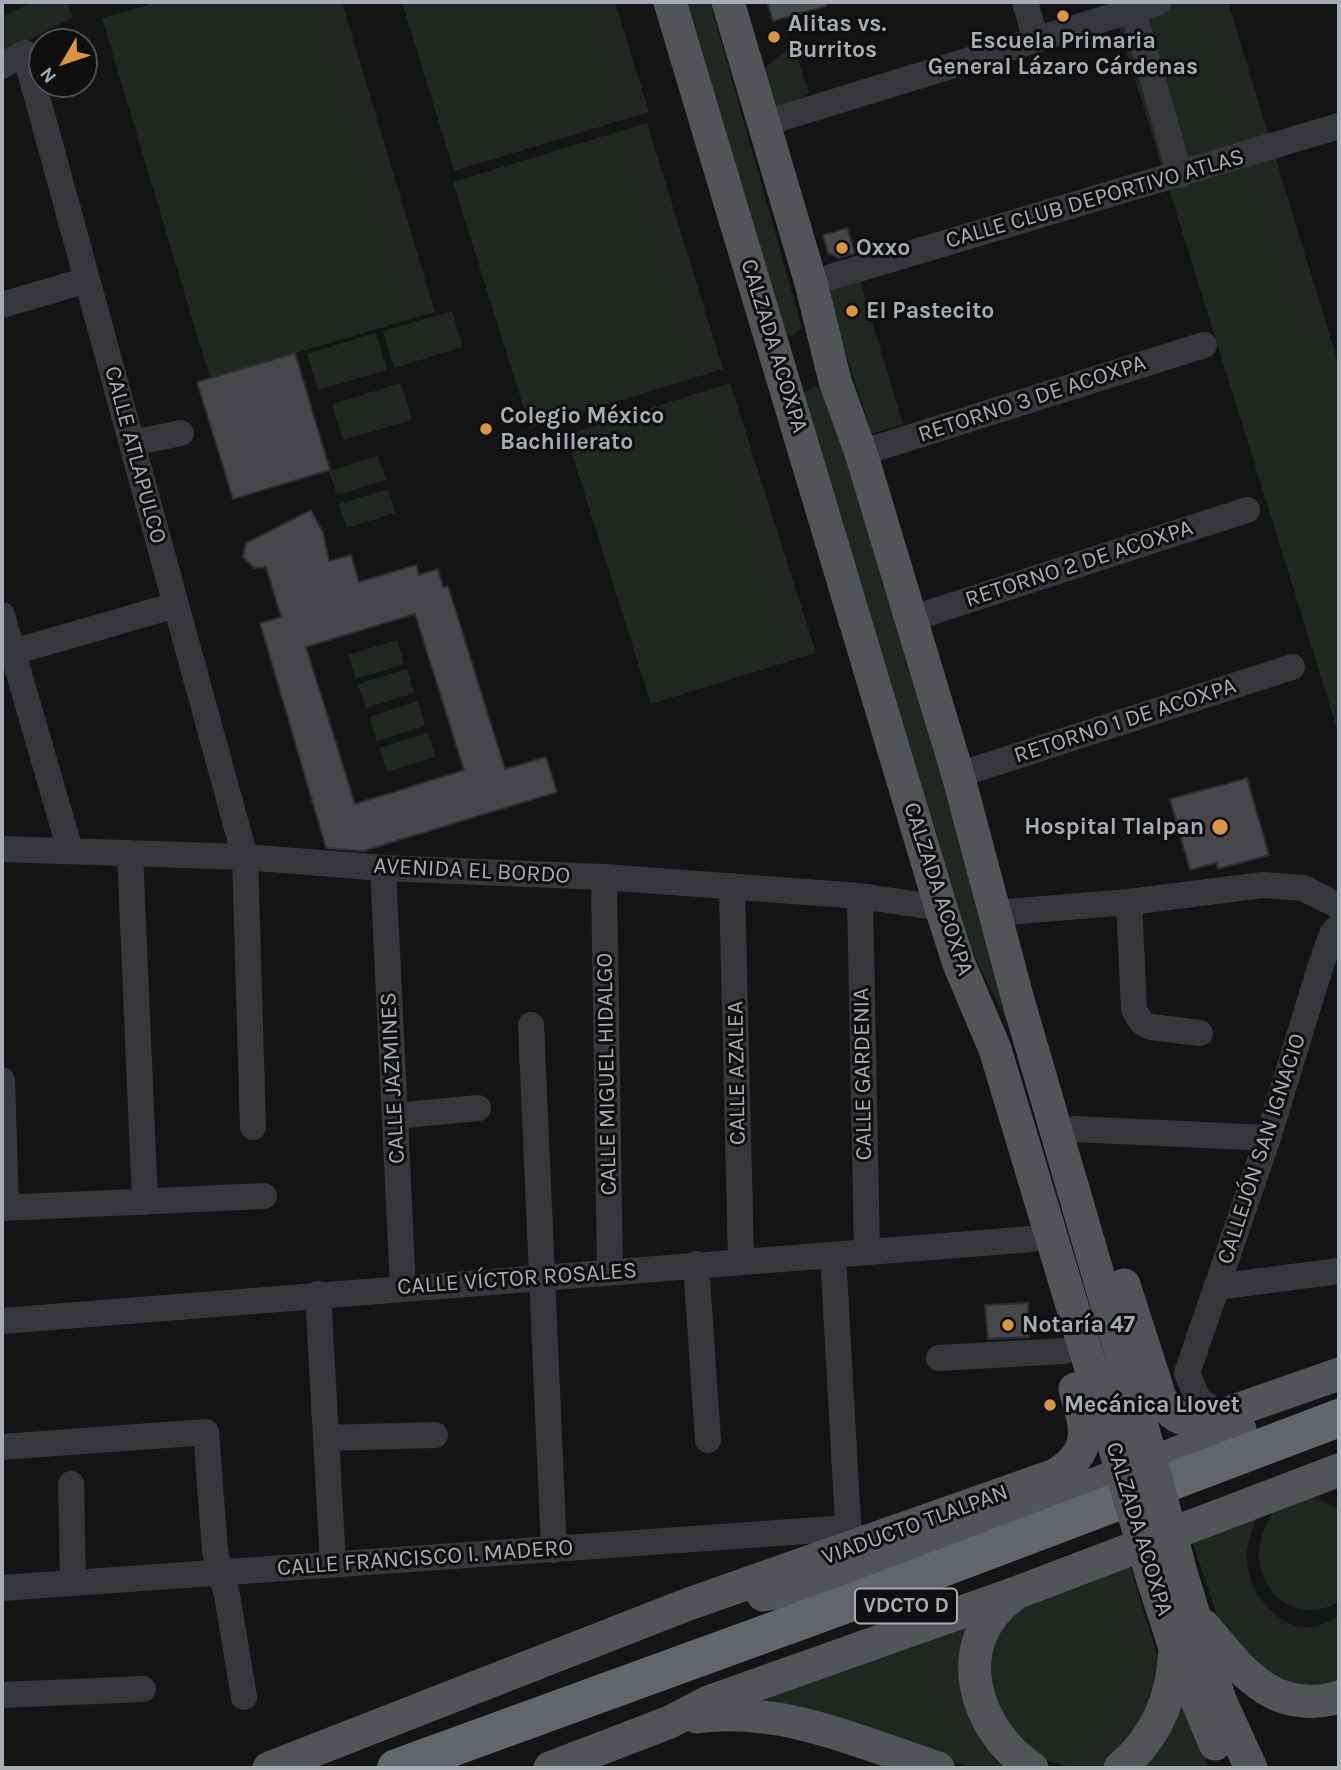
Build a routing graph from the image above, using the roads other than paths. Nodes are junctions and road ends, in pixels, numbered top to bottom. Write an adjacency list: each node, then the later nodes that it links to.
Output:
1 (670, 2): 15 (main road, CALZADA ACOXPA)
2 (728, 2): 8 (main road, CALZADA ACOXPA)
3 (1025, 2): 6 (street)
4 (1159, 2): 5 (street)
5 (1133, 10): 6 (street); 10 (street)
6 (1036, 40): 8 (street)
7 (2, 66): 11 (street, CALLE ATLAPULCO)
8 (765, 123): 12 (main road, CALZADA ACOXPA)
9 (1339, 125): 10 (street, CALLE CLUB DEPORTIVO ATLAS)
10 (1180, 175): 12 (street, CALLE CLUB DEPORTIVO ATLAS)
11 (87, 280): 13 (street); 20 (street, CALLE ATLAPULCO)
12 (811, 283): 14 (main road, CALZADA ACOXPA)
13 (2, 305)
14 (822, 333): 15 (main road); 17 (main road, CALZADA ACOXPA)
15 (771, 334): 18 (main road, CALZADA ACOXPA)
16 (1204, 345): 21 (street, RETORNO 3 DE ACOXPA)
17 (835, 381): 18 (main road); 21 (main road, CALZADA ACOXPA)
18 (789, 396): 39 (main road, CALZADA ACOXPA)
19 (181, 433): 20 (street)
20 (132, 443): 23 (street, CALLE ATLAPULCO)
21 (861, 453): 25 (main road, CALZADA ACOXPA)
22 (1247, 510): 25 (street, RETORNO 2 DE ACOXPA)
23 (176, 605): 26 (street); 32 (street, CALLE ATLAPULCO)
24 (2, 615): 26 (street)
25 (910, 619): 28 (main road, CALZADA ACOXPA)
26 (13, 652): 30 (street)
27 (1292, 667): 28 (street, RETORNO 1 DE ACOXPA)
28 (958, 775): 40 (main road, CALZADA ACOXPA)
29 (2, 849): 30 (street, AVENIDA EL BORDO)
30 (70, 850): 31 (street, AVENIDA EL BORDO)
31 (130, 853): 32 (street, AVENIDA EL BORDO); 52 (street)
32 (245, 857): 33 (street, AVENIDA EL BORDO); 48 (street, CALLE ATLAPULCO)
33 (383, 868): 34 (street, AVENIDA EL BORDO); 47 (street, CALLE JAZMINES)
34 (604, 877): 35 (street, AVENIDA EL BORDO); 60 (street, CALLE MIGUEL HIDALGO)
35 (732, 886): 36 (street, AVENIDA EL BORDO); 57 (street, CALLE AZALEA)
36 (860, 896): 39 (street, AVENIDA EL BORDO); 55 (street, CALLE GARDENIA)
37 (1129, 902): 38 (street); 40 (street); 44 (street)
38 (1339, 905)
39 (941, 908): 42 (main road, CALZADA ACOXPA)
40 (995, 913): 49 (main road); 74 (main road, CALZADA ACOXPA)
41 (1339, 926): 50 (street, CALLEJÓN SAN IGNACIO)
42 (959, 964): 54 (main road, VIADUCTO TLALPAN); 74 (main road, CALZADA ACOXPA)
43 (531, 1025): 61 (street)
44 (1200, 1033)
45 (2, 1080): 53 (street)
46 (478, 1108): 47 (street)
47 (395, 1116): 62 (street, CALLE JAZMINES)
48 (254, 1127)
49 (1075, 1129): 50 (street); 68 (main road)
50 (1268, 1138): 63 (street, CALLEJÓN SAN IGNACIO)
51 (264, 1196): 52 (street)
52 (145, 1202): 53 (street)
53 (4, 1208)
54 (1032, 1239): 55 (street, CALLE VÍCTOR ROSALES); 66 (main road, VIADUCTO TLALPAN)
55 (867, 1252): 56 (street, CALLE VÍCTOR ROSALES)
56 (833, 1255): 57 (street, CALLE VÍCTOR ROSALES); 84 (street)
57 (741, 1260): 58 (street, CALLE VÍCTOR ROSALES)
58 (696, 1264): 60 (street, CALLE VÍCTOR ROSALES); 77 (street)
59 (1339, 1271): 63 (street)
60 (610, 1272): 61 (street, CALLE VÍCTOR ROSALES)
61 (542, 1277): 62 (street, CALLE VÍCTOR ROSALES); 85 (street)
62 (403, 1287): 64 (street, CALLE VÍCTOR ROSALES)
63 (1216, 1287): 69 (street, CALLEJÓN SAN IGNACIO)
64 (318, 1294): 65 (street, CALLE VÍCTOR ROSALES); 76 (street)
65 (2, 1321)
66 (1064, 1350): 67 (street); 84 (main road, VIADUCTO TLALPAN)
67 (939, 1358)
68 (1148, 1361): 69 (street); 72 (main road)
69 (1187, 1373): 72 (street)
70 (1339, 1374): 72 (main road)
71 (1339, 1388): 92 (main road)
72 (1223, 1415)
73 (1339, 1418): 101 (highway, VDCTO D)
74 (1125, 1427): 88 (main road, CALZADA ACOXPA, bridge)
75 (435, 1435): 76 (street)
76 (326, 1438): 86 (street)
77 (708, 1440)
78 (1339, 1444): 102 (highway, VDCTO D)
79 (2, 1447): 87 (street)
80 (1339, 1470): 81 (main road)
81 (1302, 1483): 83 (main road); 91 (main road)
82 (71, 1484): 89 (street)
83 (1339, 1496)
84 (851, 1538): 85 (street, CALLE FRANCISCO I. MADERO); 92 (main road, VIADUCTO TLALPAN)
85 (554, 1550): 86 (street, CALLE FRANCISCO I. MADERO)
86 (333, 1564): 87 (street, CALLE FRANCISCO I. MADERO)
87 (219, 1570): 89 (street, CALLE FRANCISCO I. MADERO); 98 (street)
88 (1166, 1575): 93 (main road, CALZADA ACOXPA); 94 (main road, CALZADA ACOXPA)
89 (73, 1581): 90 (street, CALLE FRANCISCO I. MADERO)
90 (2, 1588)
91 (1021, 1591): 99 (main road); 105 (main road)
92 (686, 1605): 100 (main road, VIADUCTO TLALPAN)
93 (1194, 1615): 97 (main road); 108 (main road, CALZADA ACOXPA)
94 (1175, 1648): 106 (main road); 107 (main road, CALZADA ACOXPA)
95 (143, 1689): 96 (street)
96 (2, 1695)
97 (1339, 1697)
98 (244, 1698)
99 (670, 1722): 103 (main road); 104 (main road)
100 (269, 1768)
101 (396, 1768)
102 (473, 1768)
103 (550, 1768)
104 (937, 1768)
105 (1032, 1768)
106 (1120, 1768)
107 (1227, 1768)
108 (1251, 1768)

